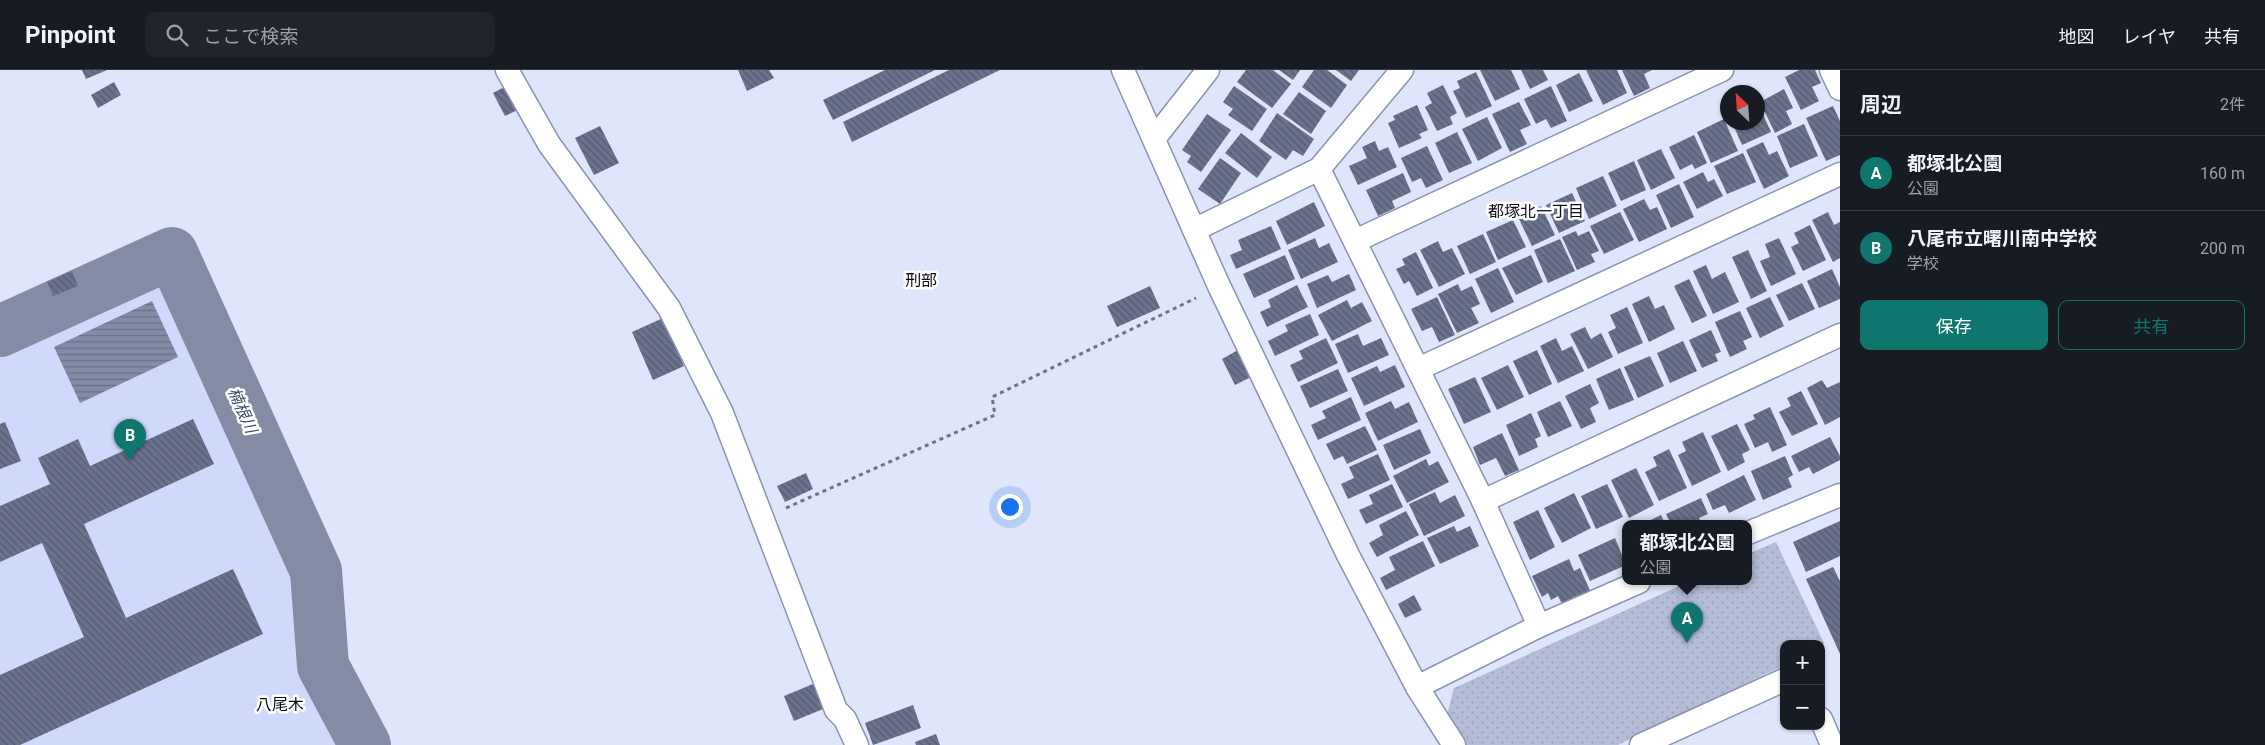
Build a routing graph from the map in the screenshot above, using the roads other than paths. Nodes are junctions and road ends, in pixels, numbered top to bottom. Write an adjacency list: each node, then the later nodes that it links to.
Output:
1 (506, 70): 23 (street)
2 (1123, 70): 8 (street)
3 (1208, 70): 8 (street)
4 (1402, 70): 9 (street)
5 (1722, 70): 12 (street)
6 (1831, 70): 7 (street)
7 (1840, 89)
8 (1154, 139): 11 (street)
9 (1319, 169): 11 (street); 12 (street)
10 (1840, 174): 14 (street)
11 (1194, 230): 21 (street)
12 (1355, 241): 14 (street)
13 (1840, 335): 16 (street)
14 (1418, 369): 16 (street)
15 (1840, 494): 17 (street)
16 (1483, 501): 19 (street)
17 (1752, 531)
18 (1632, 585): 19 (street)
19 (1539, 626): 21 (street)
20 (1780, 682): 25 (street)
21 (1416, 687): 24 (street)
22 (1825, 728): 26 (street)
23 (857, 745)
24 (1454, 745)
25 (1642, 745)
26 (1832, 745)

